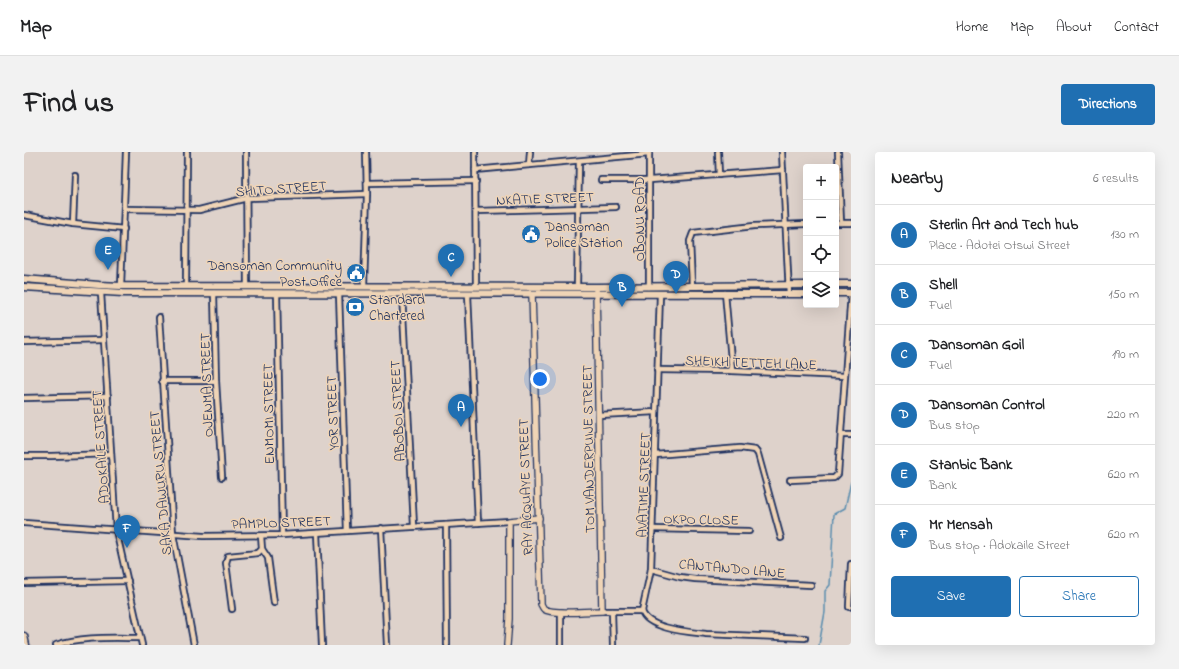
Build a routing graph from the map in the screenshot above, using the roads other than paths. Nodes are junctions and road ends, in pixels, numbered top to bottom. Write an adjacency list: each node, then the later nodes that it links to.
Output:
1 (126, 152): 26 (street)
2 (187, 152): 27 (street)
3 (246, 152): 22 (street)
4 (366, 152): 20 (street)
5 (476, 152): 13 (street)
6 (530, 152): 12 (street)
7 (718, 152): 16 (street)
8 (782, 152): 14 (street)
9 (838, 152): 23 (street)
10 (649, 153): 11 (street); 18 (street, OBONU ROAD)
11 (579, 161): 12 (street); 25 (street)
12 (529, 165): 13 (street)
13 (476, 170): 19 (street)
14 (783, 170): 16 (street); 34 (street)
15 (75, 175): 32 (street)
16 (719, 175): 18 (street)
17 (600, 180): 18 (street)
18 (650, 180): 50 (street, OBONU ROAD)
19 (476, 181): 20 (street); 28 (street)
20 (367, 183): 21 (street)
21 (367, 194): 22 (street, SHITO STREET); 44 (street)
22 (247, 198): 27 (street, SHITO STREET); 43 (street)
23 (839, 200)
24 (616, 207): 25 (street, NKATIE STREET)
25 (578, 208): 28 (street, NKATIE STREET); 48 (street)
26 (125, 209): 27 (street, SHITO STREET); 35 (street)
27 (185, 210): 42 (street)
28 (476, 211): 47 (street)
29 (24, 215): 32 (street)
30 (839, 223): 31 (street)
31 (851, 223)
32 (73, 224): 35 (street)
33 (803, 224): 34 (street)
34 (785, 225): 39 (street); 45 (street)
35 (124, 228): 41 (street)
36 (24, 279): 41 (main road)
37 (839, 284): 38 (main road)
38 (851, 284)
39 (790, 285): 40 (main road); 45 (main road); 63 (street)
40 (803, 285)
41 (121, 286): 42 (main road)
42 (186, 286): 43 (main road)
43 (248, 286): 44 (main road)
44 (364, 286): 47 (main road)
45 (692, 286): 50 (main road)
46 (24, 287): 51 (main road)
47 (476, 287): 48 (main road)
48 (577, 287): 49 (main road)
49 (596, 287): 50 (main road); 61 (street, TOM VANDERPUIJE STREET)
50 (649, 287)
51 (101, 292): 52 (main road); 66 (street, ADOKAILE STREET)
52 (214, 293): 53 (main road); 72 (street, OJENMA STREET)
53 (277, 293): 57 (main road); 97 (street, ENMOMI STREET)
54 (725, 293): 62 (main road); 63 (main road); 69 (street)
55 (839, 293): 56 (main road)
56 (851, 293): 70 (street)
57 (339, 294): 58 (main road); 93 (street, YOR STREET)
58 (402, 294): 59 (main road); 89 (street, ABOBOI STREET)
59 (468, 294): 60 (main road); 87 (street)
60 (532, 294): 61 (main road); 84 (street, RAY ACQUAYE STREET)
61 (596, 294): 62 (main road); 76 (street, TOM VANDERPUIJE STREET)
62 (660, 294): 68 (street, AVATIME STREET)
63 (789, 294): 64 (main road)
64 (803, 294)
65 (159, 317): 71 (street, SAKA DAWURU STREET)
66 (104, 340): 67 (street); 73 (street, ADOKAILE STREET)
67 (24, 342)
68 (657, 370): 69 (street, SHEIKH TETTEH LANE); 75 (street, AVATIME STREET)
69 (732, 371): 70 (street, SHEIKH TETTEH LANE)
70 (844, 376): 77 (street)
71 (162, 381): 72 (street); 96 (street, SAKA DAWURU STREET)
72 (216, 381): 82 (street, OJENMA STREET)
73 (108, 396): 74 (street); 79 (street, ADOKAILE STREET)
74 (24, 398)
75 (656, 412): 76 (street); 80 (street, AVATIME STREET)
76 (600, 415): 109 (street, TOM VANDERPUIJE STREET)
77 (841, 435): 78 (street); 83 (street)
78 (851, 435)
79 (111, 454): 81 (street); 92 (street, ADOKAILE STREET)
80 (655, 455): 91 (street, AVATIME STREET); 99 (street)
81 (24, 456)
82 (222, 477)
83 (790, 480)
84 (539, 518): 85 (street, PAMPLO STREET); 112 (street, RAY ACQUAYE STREET)
85 (510, 521): 87 (street, PAMPLO STREET); 125 (street)
86 (24, 523): 92 (street, PAMPLO STREET)
87 (478, 523): 88 (street, PAMPLO STREET)
88 (446, 525): 89 (street, PAMPLO STREET); 124 (street)
89 (414, 526): 90 (street, PAMPLO STREET)
90 (381, 528): 93 (street, PAMPLO STREET); 123 (street)
91 (652, 529): 94 (street, OKPO CLOSE); 102 (street, AVATIME STREET)
92 (116, 530): 96 (street, PAMPLO STREET); 103 (street, ADOKAILE STREET)
93 (347, 531): 95 (street, PAMPLO STREET)
94 (749, 531)
95 (316, 533): 97 (street, PAMPLO STREET); 122 (street)
96 (173, 534): 98 (street, PAMPLO STREET); 121 (street, SAKA DAWURU STREET)
97 (282, 535): 98 (street, PAMPLO STREET)
98 (261, 536): 100 (street)
99 (781, 538)
100 (262, 549): 106 (street); 108 (street)
101 (851, 564): 107 (street)
102 (651, 569): 105 (street, CANTANDO LANE); 111 (street, AVATIME STREET)
103 (128, 581): 104 (street); 114 (street, ADOKAILE STREET)
104 (24, 583)
105 (811, 585)
106 (274, 603)
107 (849, 607)
108 (232, 609)
109 (602, 611): 110 (street, RAY ACQUAYE STREET); 112 (street, RAY ACQUAYE STREET)
110 (612, 611): 111 (street); 127 (street)
111 (642, 611): 115 (street)
112 (561, 612): 126 (street)
113 (24, 636): 117 (main road)
114 (140, 638): 116 (street); 120 (street, ADOKAILE STREET)
115 (804, 638)
116 (85, 640): 118 (street); 119 (street)
117 (26, 645)
118 (56, 645)
119 (86, 645)
120 (142, 645)
121 (194, 645)
122 (322, 645)
123 (387, 645)
124 (447, 645)
125 (507, 645)
126 (561, 645)
127 (613, 645)

